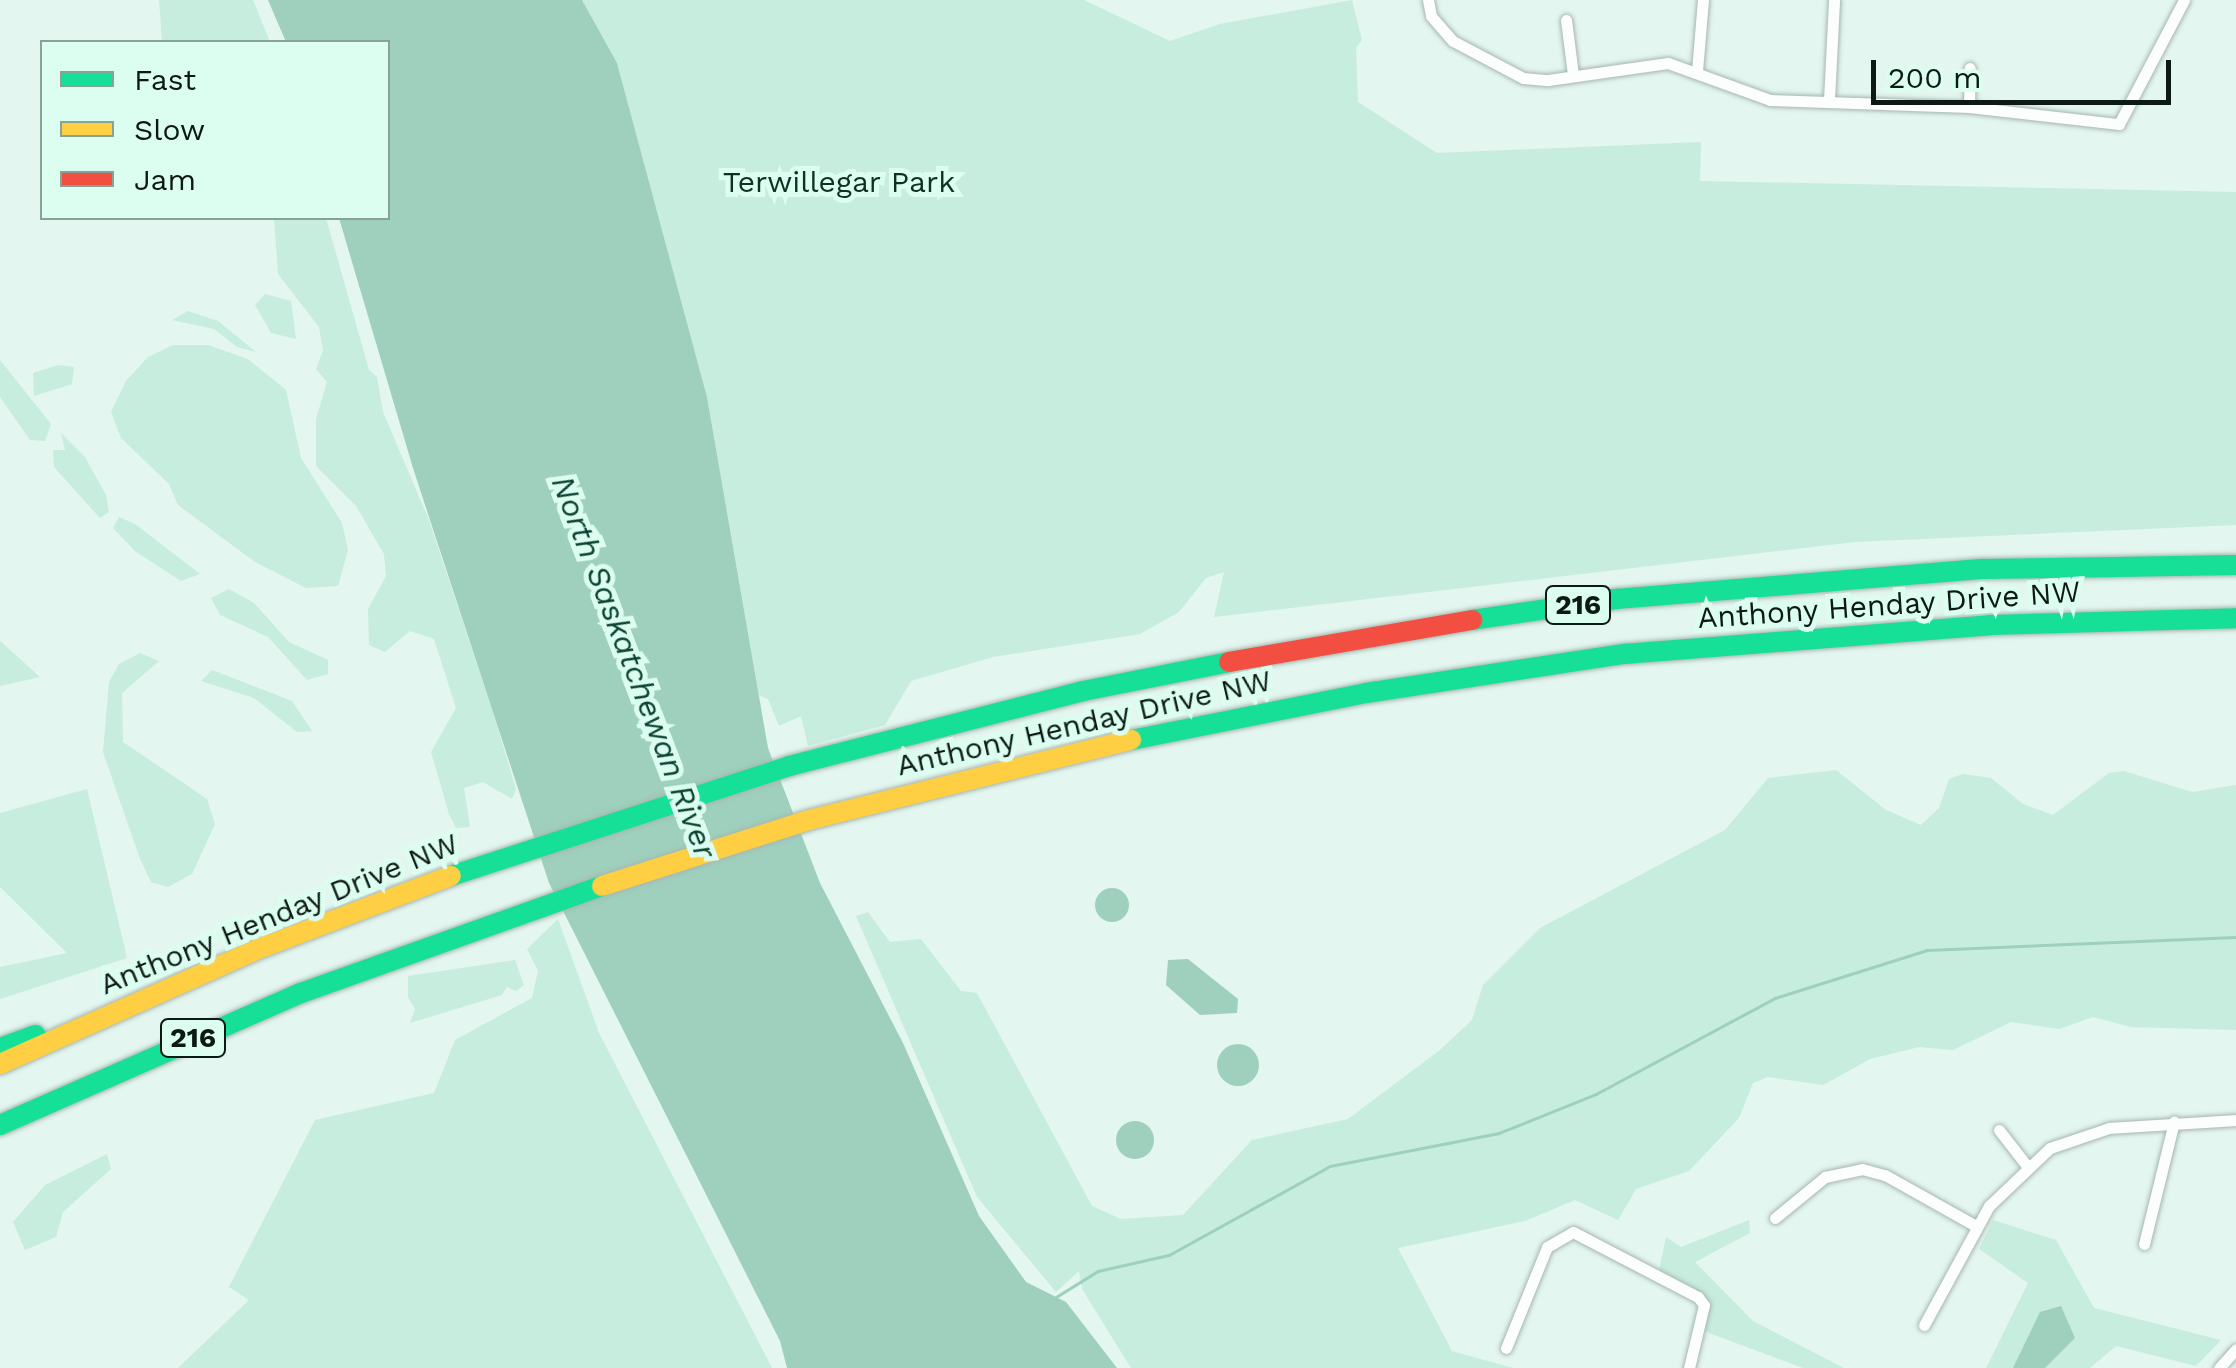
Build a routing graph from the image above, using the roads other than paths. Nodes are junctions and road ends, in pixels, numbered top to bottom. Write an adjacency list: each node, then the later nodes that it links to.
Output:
1 (1428, 0): 8 (street)
2 (1703, 0): 7 (street)
3 (1834, 0): 9 (street)
4 (2184, 0): 10 (street)
5 (1566, 20): 8 (street)
6 (1970, 68): 10 (street)
7 (1697, 71): 8 (street); 9 (street)
8 (1573, 74)
9 (1829, 100): 10 (street)
10 (1969, 108)
11 (2236, 565): 13 (highway, Anthony Henday Drive NW / 216)
12 (2236, 618): 18 (highway, Anthony Henday Drive NW / 216)
13 (101, 1018): 14 (highway); 15 (highway, Anthony Henday Drive NW / 216)
14 (0, 1048)
15 (0, 1064)
16 (2236, 1120): 17 (street)
17 (2174, 1122): 20 (street); 23 (street)
18 (0, 1125)
19 (1999, 1130): 20 (street)
20 (2026, 1166): 22 (street)
21 (1775, 1218): 22 (street)
22 (1976, 1226): 24 (street)
23 (2144, 1244)
24 (1924, 1325)
25 (1506, 1348): 27 (street)
26 (2235, 1353): 28 (street)
27 (1689, 1368)
28 (2219, 1368)

